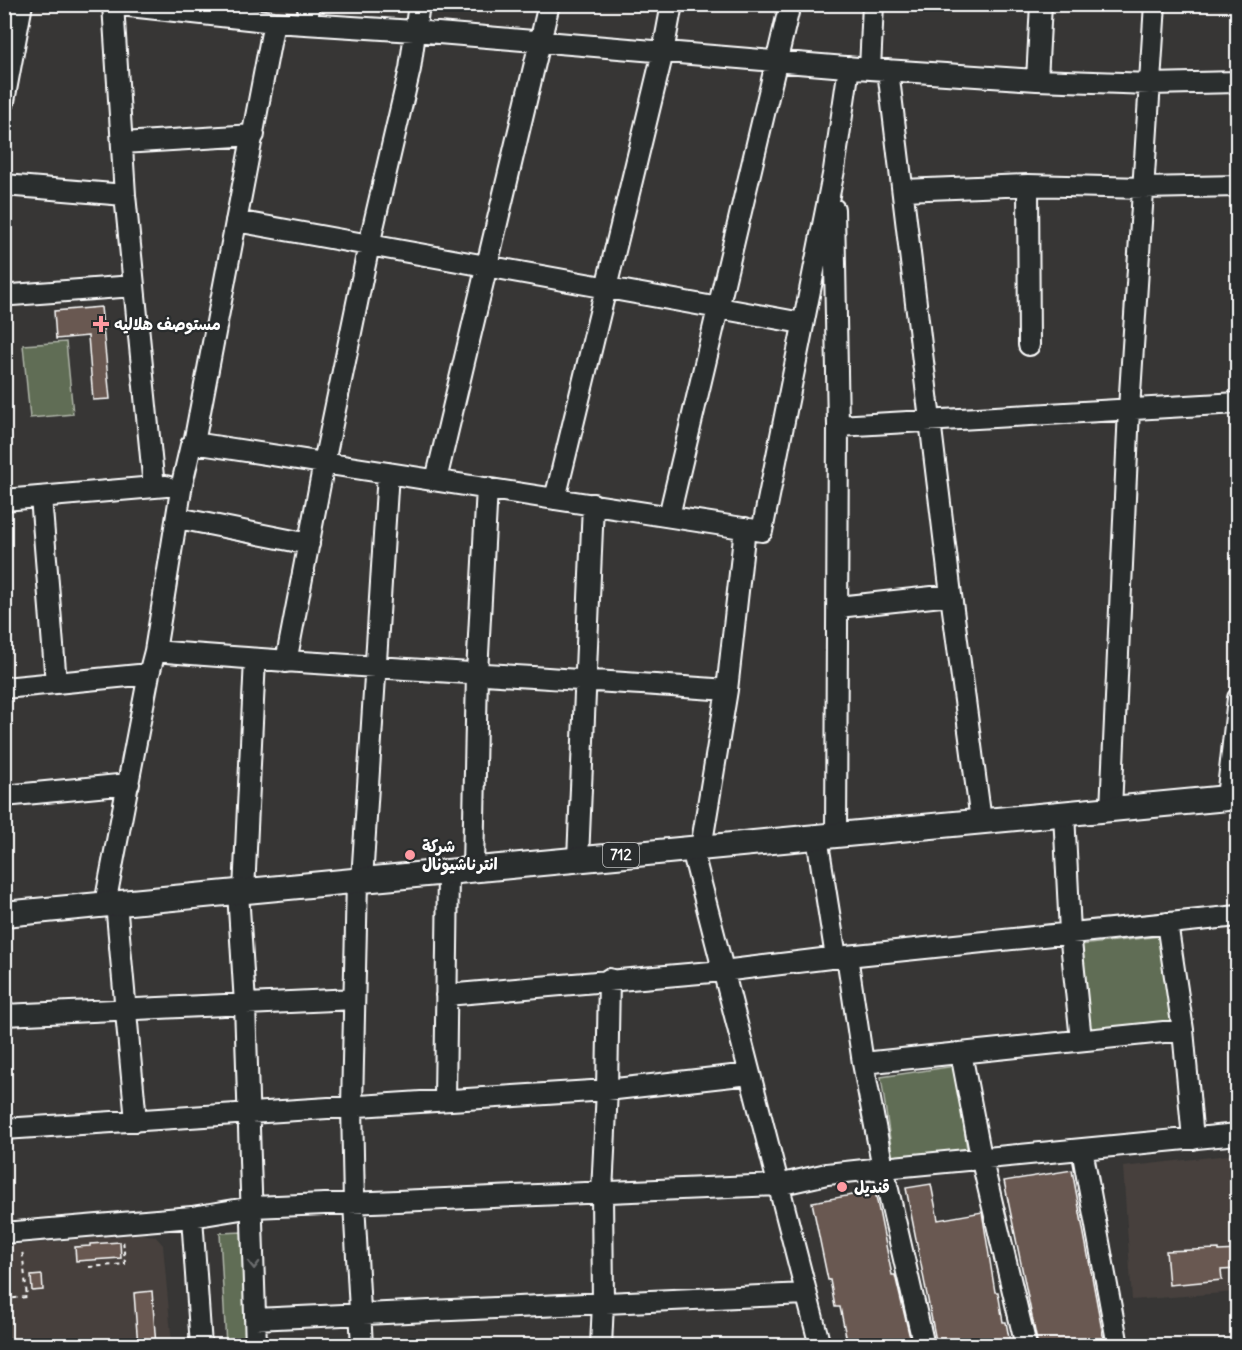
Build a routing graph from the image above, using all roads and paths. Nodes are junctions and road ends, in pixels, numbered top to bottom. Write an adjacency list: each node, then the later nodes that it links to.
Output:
1 (22, 4): 21 (street)
2 (419, 4): 12 (street)
3 (549, 4): 13 (street)
4 (672, 4): 14 (street)
5 (790, 4): 15 (street)
6 (873, 4): 17 (street)
7 (1041, 4): 18 (street)
8 (1155, 4): 20 (street)
9 (112, 5): 11 (street); 23 (street)
10 (308, 14): 11 (street); 12 (street)
11 (274, 22): 22 (street)
12 (414, 31): 13 (street); 32 (street)
13 (539, 42): 14 (street); 33 (street)
14 (663, 52): 15 (street); 35 (street)
15 (777, 60): 16 (street); 37 (street)
16 (849, 67): 17 (street); 24 (street)
17 (879, 70): 18 (street); 29 (street)
18 (1037, 80): 20 (street)
19 (1238, 82): 20 (street)
20 (1150, 84): 28 (street)
21 (4, 101)
22 (254, 135): 23 (street); 31 (street)
23 (122, 143): 30 (street)
24 (834, 170): 38 (street); 43 (street)
25 (4, 185): 30 (street)
26 (1028, 185): 28 (street); 29 (street); 39 (street)
27 (1238, 186): 28 (street)
28 (1143, 188): 41 (street)
29 (903, 190): 42 (street)
30 (125, 195): 34 (street)
31 (236, 221): 32 (street); 44 (street)
32 (369, 245): 33 (street); 45 (street)
33 (488, 267): 35 (street); 47 (street)
34 (134, 286): 36 (street); 49 (street)
35 (607, 288): 37 (street); 52 (street)
36 (12, 295)
37 (719, 308): 38 (street); 55 (street)
38 (802, 323): 57 (street)
39 (1029, 345)
40 (1238, 403): 41 (street)
41 (1129, 408): 42 (street); 75 (street)
42 (931, 422): 43 (street); 59 (street)
43 (838, 426): 60 (street)
44 (194, 443): 45 (street); 48 (street)
45 (324, 463): 46 (street); 58 (street)
46 (388, 473): 47 (street); 64 (street)
47 (436, 480): 50 (street)
48 (182, 484): 49 (street); 56 (street)
49 (154, 487): 51 (street)
50 (487, 488): 52 (street); 65 (street)
51 (41, 497): 53 (street); 68 (street)
52 (555, 499): 54 (street)
53 (4, 500)
54 (592, 504): 55 (street); 67 (street)
55 (669, 516): 57 (street)
56 (178, 518): 58 (street); 61 (street)
57 (745, 528): 70 (street)
58 (309, 544): 63 (street)
59 (951, 595): 60 (street); 77 (street)
60 (838, 607): 78 (street)
61 (155, 651): 62 (street); 66 (street)
62 (255, 659): 63 (street); 84 (street)
63 (286, 662): 64 (street)
64 (376, 668): 65 (street); 83 (street)
65 (477, 673): 67 (street); 81 (street)
66 (149, 674): 68 (street); 72 (street)
67 (585, 679): 70 (street); 80 (street)
68 (56, 683): 69 (street)
69 (4, 688)
70 (727, 690): 79 (street)
71 (1238, 698): 74 (street)
72 (129, 784): 73 (street); 85 (street)
73 (4, 796)
74 (1232, 798): 75 (main road, 712)
75 (1111, 809): 76 (main road, 712)
76 (1064, 813): 77 (main road, 712); 89 (street)
77 (981, 821): 78 (main road, 712)
78 (827, 836): 79 (main road, 712); 90 (street)
79 (697, 848): 80 (main road, 712); 91 (street)
80 (578, 859): 81 (main road, 712)
81 (473, 869): 82 (main road, 712)
82 (448, 872): 83 (main road, 712); 93 (street)
83 (359, 880): 84 (main road, 712); 94 (street)
84 (241, 891): 85 (main road, 712); 95 (street)
85 (111, 904): 86 (main road, 712); 96 (street)
86 (4, 914)
87 (1238, 916): 88 (street)
88 (1167, 923): 89 (street); 98 (street)
89 (1070, 932): 90 (street); 99 (street)
90 (841, 956): 91 (street); 101 (street)
91 (723, 971): 92 (street); 102 (street)
92 (609, 979): 93 (street); 103 (street)
93 (446, 995): 104 (street)
94 (354, 999): 95 (street); 105 (street)
95 (245, 1004): 96 (street); 106 (street)
96 (126, 1010): 97 (street); 107 (street)
97 (4, 1015)
98 (1183, 1030): 99 (street); 110 (street)
99 (1081, 1040): 100 (street)
100 (961, 1053): 101 (street); 112 (street)
101 (863, 1063): 113 (street)
102 (750, 1074): 103 (street); 114 (street)
103 (607, 1090): 104 (street); 115 (street)
104 (445, 1100): 105 (street)
105 (352, 1106): 106 (street); 116 (street)
106 (248, 1113): 107 (street); 117 (street)
107 (136, 1121): 108 (street)
108 (4, 1129)
109 (1238, 1134): 110 (street)
110 (1193, 1139): 111 (street)
111 (1082, 1149): 112 (street); 134 (street)
112 (981, 1157): 113 (street); 133 (street)
113 (883, 1168): 114 (street); 132 (street)
114 (778, 1185): 115 (street); 122 (street)
115 (602, 1192): 116 (street); 124 (street)
116 (354, 1203): 117 (street); 125 (street)
117 (253, 1207): 118 (street); 126 (street, one-way to 126)
118 (192, 1217): 119 (street); 127 (street)
119 (122, 1224): 120 (street); 121 (path)
120 (13, 1232): 123 (path)
121 (89, 1267)
122 (806, 1294): 124 (street); 131 (street)
123 (4, 1299)
124 (603, 1303): 125 (street); 130 (street)
125 (361, 1314): 126 (street); 129 (street)
126 (255, 1319): 128 (street)
127 (201, 1346)
128 (256, 1346)
129 (362, 1346)
130 (601, 1346)
131 (820, 1346)
132 (924, 1346)
133 (1026, 1346)
134 (1118, 1346)

